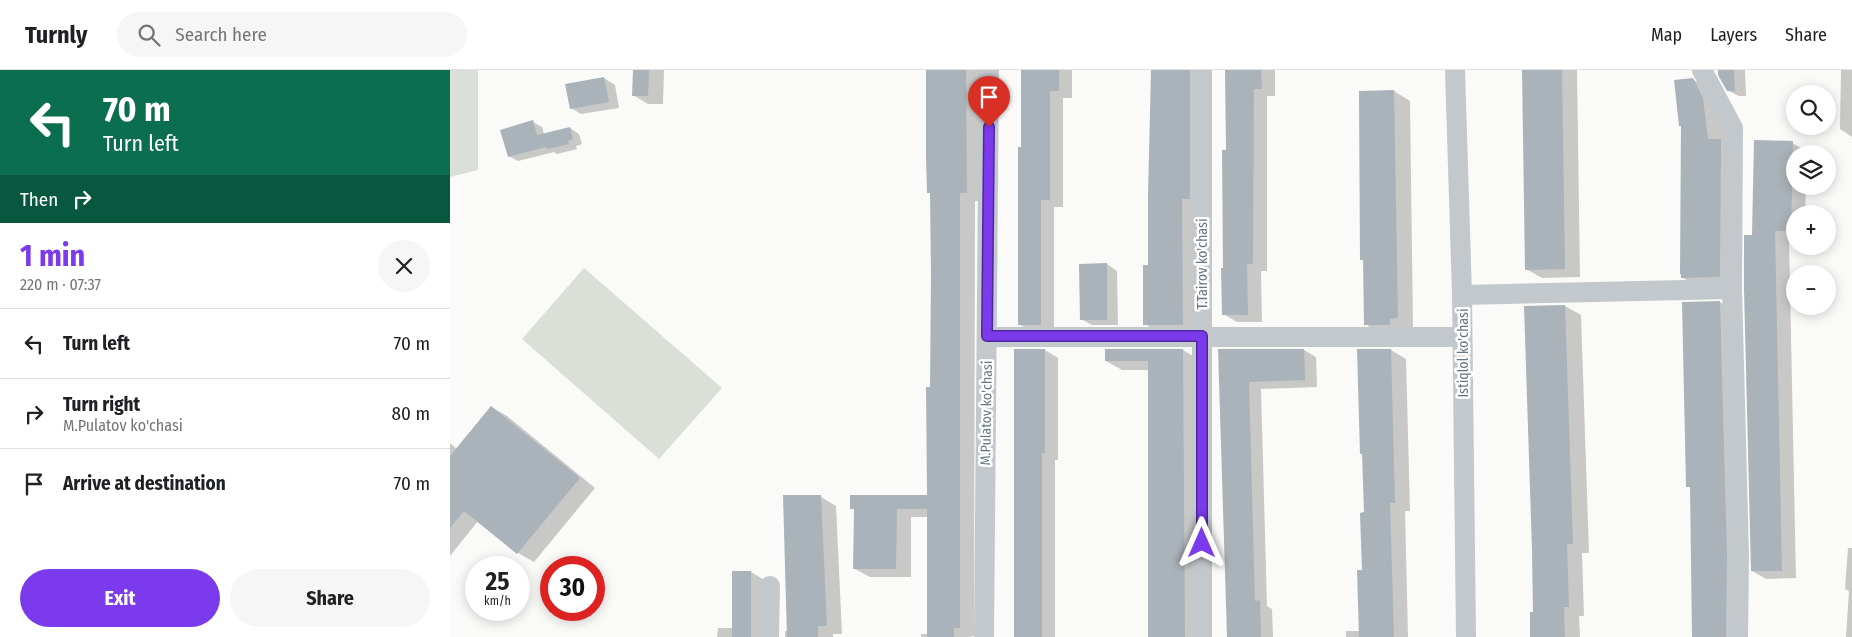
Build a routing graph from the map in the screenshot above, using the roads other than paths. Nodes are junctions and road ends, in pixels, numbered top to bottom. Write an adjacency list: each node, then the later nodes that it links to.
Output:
1 (989, 70): 7 (street, M.Pulatov ko'chasi)
2 (1202, 70): 8 (street, T.Tairov ko'chasi)
3 (1455, 70): 6 (street, Istiqlol ko'chasi)
4 (1702, 70): 5 (street)
5 (1732, 289): 6 (street); 15 (street)
6 (1462, 295): 9 (street, Istiqlol ko'chasi)
7 (987, 336): 8 (street); 12 (street, M.Pulatov ko'chasi)
8 (1202, 336): 9 (street); 13 (street, T.Tairov ko'chasi)
9 (1462, 337): 14 (street, Istiqlol ko'chasi)
10 (770, 586): 11 (street)
11 (769, 637)
12 (984, 637)
13 (1202, 637)
14 (1466, 637)
15 (1738, 637)

